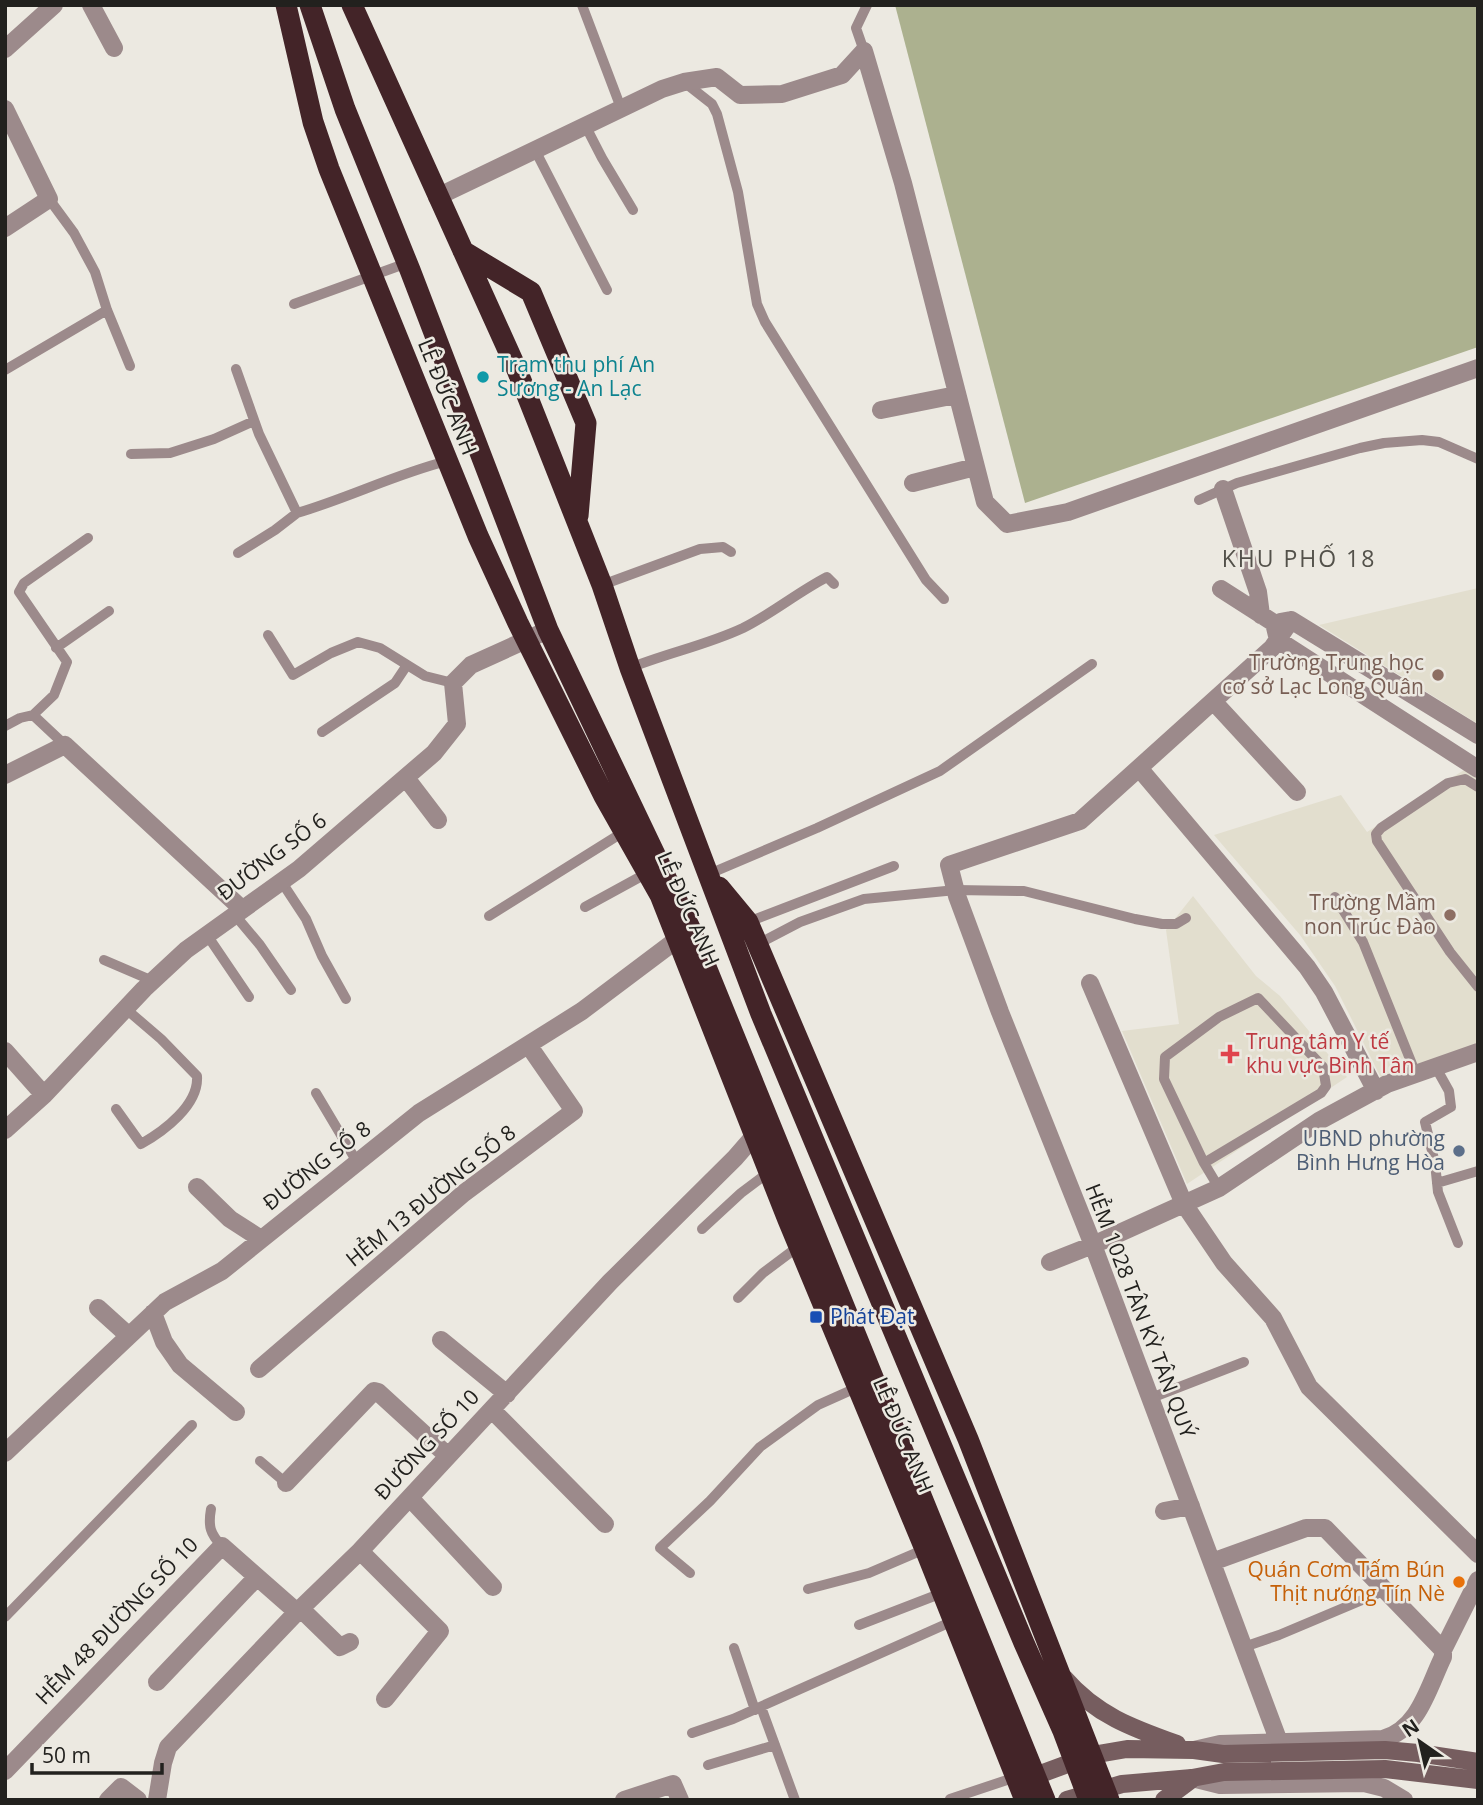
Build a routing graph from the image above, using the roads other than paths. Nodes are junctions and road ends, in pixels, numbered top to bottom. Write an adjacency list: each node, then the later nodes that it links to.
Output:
1 (54, 5): 9 (street)
2 (91, 5): 8 (street)
3 (286, 5): 22 (highway, LÊ ĐỨC ANH)
4 (310, 5): 21 (highway, LÊ ĐỨC ANH)
5 (352, 5): 16 (highway, LÊ ĐỨC ANH)
6 (582, 5): 12 (lane)
7 (867, 5): 10 (lane)
8 (114, 48)
9 (5, 49)
10 (864, 51): 11 (street); 30 (street)
11 (684, 82): 12 (street); 48 (lane)
12 (621, 108): 14 (street)
13 (5, 109): 17 (street)
14 (585, 125): 15 (street); 18 (lane)
15 (535, 150): 16 (street); 23 (lane)
16 (437, 197): 20 (highway, LÊ ĐỨC ANH)
17 (49, 199): 19 (street); 25 (lane)
18 (633, 210)
19 (5, 228)
20 (463, 251): 41 (highway, LÊ ĐỨC ANH); 41 (highway, LÊ ĐỨC ANH)
21 (407, 263): 22 (lane); 51 (highway, LÊ ĐỨC ANH)
22 (371, 277): 24 (lane); 35 (highway, LÊ ĐỨC ANH)
23 (607, 290)
24 (294, 304)
25 (107, 310): 26 (lane); 29 (lane)
26 (130, 366)
27 (1478, 368): 36 (street)
28 (236, 369): 32 (lane)
29 (5, 370)
30 (956, 395): 31 (street); 36 (street)
31 (881, 410)
32 (254, 421): 33 (lane); 40 (lane)
33 (131, 454)
34 (1478, 458): 38 (lane)
35 (447, 461): 40 (lane); 53 (highway, LÊ ĐỨC ANH)
36 (975, 467): 37 (street)
37 (913, 483)
38 (1223, 489): 39 (lane); 50 (street)
39 (1199, 500)
40 (297, 513): 44 (lane)
41 (577, 525): 46 (highway, LÊ ĐỨC ANH)
42 (88, 538): 54 (lane)
43 (731, 552): 46 (lane)
44 (238, 553)
45 (834, 584): 58 (lane)
46 (602, 585): 58 (highway, LÊ ĐỨC ANH)
47 (1221, 589): 50 (street)
48 (944, 599)
49 (109, 611): 54 (lane)
50 (1276, 624): 55 (street); 59 (street); 61 (street)
51 (548, 630): 53 (street); 74 (highway, LÊ ĐỨC ANH)
52 (268, 635): 57 (lane)
53 (527, 641): 60 (street); 74 (highway, LÊ ĐỨC ANH)
54 (56, 648): 62 (lane)
55 (1352, 658): 59 (street); 65 (street)
56 (1092, 664): 77 (lane)
57 (407, 665): 60 (lane); 64 (lane)
58 (630, 668): 77 (highway, LÊ ĐỨC ANH)
59 (1340, 679): 68 (street)
60 (453, 682): 70 (street, ĐƯỜNG SỐ 6)
61 (1213, 701): 67 (street); 72 (street)
62 (33, 715): 63 (lane); 66 (lane)
63 (5, 726)
64 (322, 732)
65 (1478, 735)
66 (65, 745): 69 (street); 82 (street)
67 (1139, 768): 79 (street); 102 (street)
68 (1478, 769)
69 (5, 775)
70 (406, 778): 73 (street); 78 (street, ĐƯỜNG SỐ 6)
71 (1478, 787): 92 (lane)
72 (1297, 792)
73 (438, 820)
74 (631, 827): 76 (highway, LÊ ĐỨC ANH); 83 (lane)
75 (894, 866): 85 (lane)
76 (654, 869): 81 (lane); 86 (highway, LÊ ĐỨC ANH)
77 (709, 874): 85 (highway, LÊ ĐỨC ANH); 132 (highway, LÊ ĐỨC ANH)
78 (281, 881): 82 (street, ĐƯỜNG SỐ 6); 95 (lane)
79 (957, 893): 84 (lane); 88 (lane); 119 (street, HẺM 1028 TÂN KỲ TÂN QUÝ)
80 (1335, 897): 101 (lane)
81 (585, 906)
82 (238, 912): 87 (street, ĐƯỜNG SỐ 6); 93 (lane)
83 (489, 916)
84 (1186, 918)
85 (748, 922): 88 (highway, LÊ ĐỨC ANH)
86 (684, 934): 97 (street, ĐƯỜNG SỐ 8); 107 (highway, LÊ ĐỨC ANH); 178 (highway, LÊ ĐỨC ANH)
87 (207, 935): 90 (street, ĐƯỜNG SỐ 6); 94 (lane)
88 (757, 944): 129 (highway, LÊ ĐỨC ANH)
89 (104, 960): 90 (lane)
90 (153, 981): 96 (street, ĐƯỜNG SỐ 6)
91 (1090, 983): 115 (street)
92 (1478, 987)
93 (291, 990)
94 (249, 997)
95 (346, 999)
96 (126, 1009): 104 (street, ĐƯỜNG SỐ 6); 105 (lane)
97 (529, 1046): 108 (street, ĐƯỜNG SỐ 8); 128 (street, HẺM 13 ĐƯỜNG SỐ 8)
98 (5, 1051): 104 (street)
99 (1478, 1052): 100 (street)
100 (1436, 1066): 101 (street); 112 (lane)
101 (1416, 1074): 102 (street)
102 (1376, 1091): 114 (street)
103 (316, 1093): 108 (lane)
104 (44, 1095): 106 (street, ĐƯỜNG SỐ 6)
105 (116, 1109)
106 (5, 1130)
107 (755, 1135): 111 (highway, LÊ ĐỨC ANH); 131 (street, ĐƯỜNG SỐ 10)
108 (358, 1162): 117 (street, ĐƯỜNG SỐ 8)
109 (1204, 1163): 109 (lane); 114 (lane)
110 (1478, 1171): 112 (lane)
111 (769, 1172): 116 (lane); 120 (highway, LÊ ĐỨC ANH)
112 (1437, 1183): 118 (lane)
113 (197, 1187): 117 (street)
114 (1219, 1188): 115 (street)
115 (1184, 1204): 119 (street); 149 (street)
116 (702, 1229)
117 (261, 1239): 124 (street, ĐƯỜNG SỐ 8)
118 (1458, 1244)
119 (1093, 1245): 121 (street); 133 (street, HẺM 1028 TÂN KỲ TÂN QUÝ)
120 (799, 1246): 122 (lane); 130 (highway, LÊ ĐỨC ANH)
121 (1050, 1262)
122 (738, 1298)
123 (98, 1308): 125 (street)
124 (153, 1313): 125 (street, ĐƯỜNG SỐ 8); 135 (street)
125 (129, 1336): 137 (street, ĐƯỜNG SỐ 8)
126 (441, 1340): 131 (street)
127 (1244, 1362): 133 (lane)
128 (259, 1369)
129 (945, 1385): 132 (highway); 166 (highway, LÊ ĐỨC ANH)
130 (856, 1388): 147 (highway, LÊ ĐỨC ANH); 151 (lane)
131 (507, 1394): 134 (street, ĐƯỜNG SỐ 10)
132 (920, 1396): 174 (highway, LÊ ĐỨC ANH)
133 (1151, 1398): 142 (street, HẺM 1028 TÂN KỲ TÂN QUÝ)
134 (492, 1410): 138 (street, ĐƯỜNG SỐ 10); 145 (street)
135 (236, 1412)
136 (192, 1424): 159 (lane)
137 (6, 1450)
138 (448, 1456): 140 (street); 141 (street, ĐƯỜNG SỐ 10)
139 (260, 1461): 140 (lane)
140 (286, 1483)
141 (410, 1498): 148 (street, ĐƯỜNG SỐ 10); 154 (street)
142 (1191, 1506): 144 (street); 150 (street, HẺM 1028 TÂN KỲ TÂN QUÝ)
143 (211, 1509): 146 (lane)
144 (1164, 1511)
145 (605, 1524)
146 (222, 1546): 152 (street, HẺM 48 ĐƯỜNG SỐ 10); 177 (street, HẺM 48 ĐƯỜNG SỐ 10)
147 (925, 1549): 155 (lane); 157 (highway, LÊ ĐỨC ANH)
148 (360, 1551): 158 (street, ĐƯỜNG SỐ 10); 168 (street)
149 (1478, 1554)
150 (1212, 1562): 156 (street); 163 (street, HẺM 1028 TÂN KỲ TÂN QUÝ)
151 (690, 1573)
152 (257, 1577): 158 (street, HẺM 48 ĐƯỜNG SỐ 10); 167 (street)
153 (1478, 1580): 165 (street)
154 (493, 1587)
155 (807, 1589)
156 (1386, 1590): 163 (lane); 165 (street)
157 (942, 1593): 160 (highway, LÊ ĐỨC ANH); 161 (lane)
158 (299, 1610): 162 (street, HẺM 48 ĐƯỜNG SỐ 10); 185 (street, ĐƯỜNG SỐ 10)
159 (5, 1617)
160 (953, 1621): 169 (lane); 178 (highway, LÊ ĐỨC ANH)
161 (859, 1625)
162 (350, 1642)
163 (1244, 1647): 171 (street, HẺM 1028 TÂN KỲ TÂN QUÝ)
164 (734, 1648): 169 (lane)
165 (1443, 1654): 171 (street)
166 (1062, 1675): 173 (main road); 174 (highway, LÊ ĐỨC ANH)
167 (156, 1682)
168 (384, 1699)
169 (758, 1709): 170 (lane); 172 (lane)
170 (692, 1733)
171 (1279, 1742): 173 (street)
172 (775, 1745): 176 (lane); 188 (lane)
173 (1194, 1750): 174 (main road); 175 (main road)
174 (1083, 1758): 178 (main road); 181 (highway, LÊ ĐỨC ANH)
175 (1478, 1762)
176 (708, 1765)
177 (5, 1771)
178 (1026, 1777): 182 (lane); 189 (highway, LÊ ĐỨC ANH); 190 (highway, LÊ ĐỨC ANH)
179 (1192, 1778): 180 (main road); 181 (main road); 191 (main road); 192 (street)
180 (1478, 1780)
181 (1091, 1796)
182 (950, 1799)
183 (108, 1800): 184 (street)
184 (138, 1800)
185 (158, 1800)
186 (624, 1800): 187 (street)
187 (680, 1800)
188 (795, 1800)
189 (1025, 1800)
190 (1045, 1800)
191 (1164, 1800)
192 (1404, 1800)

